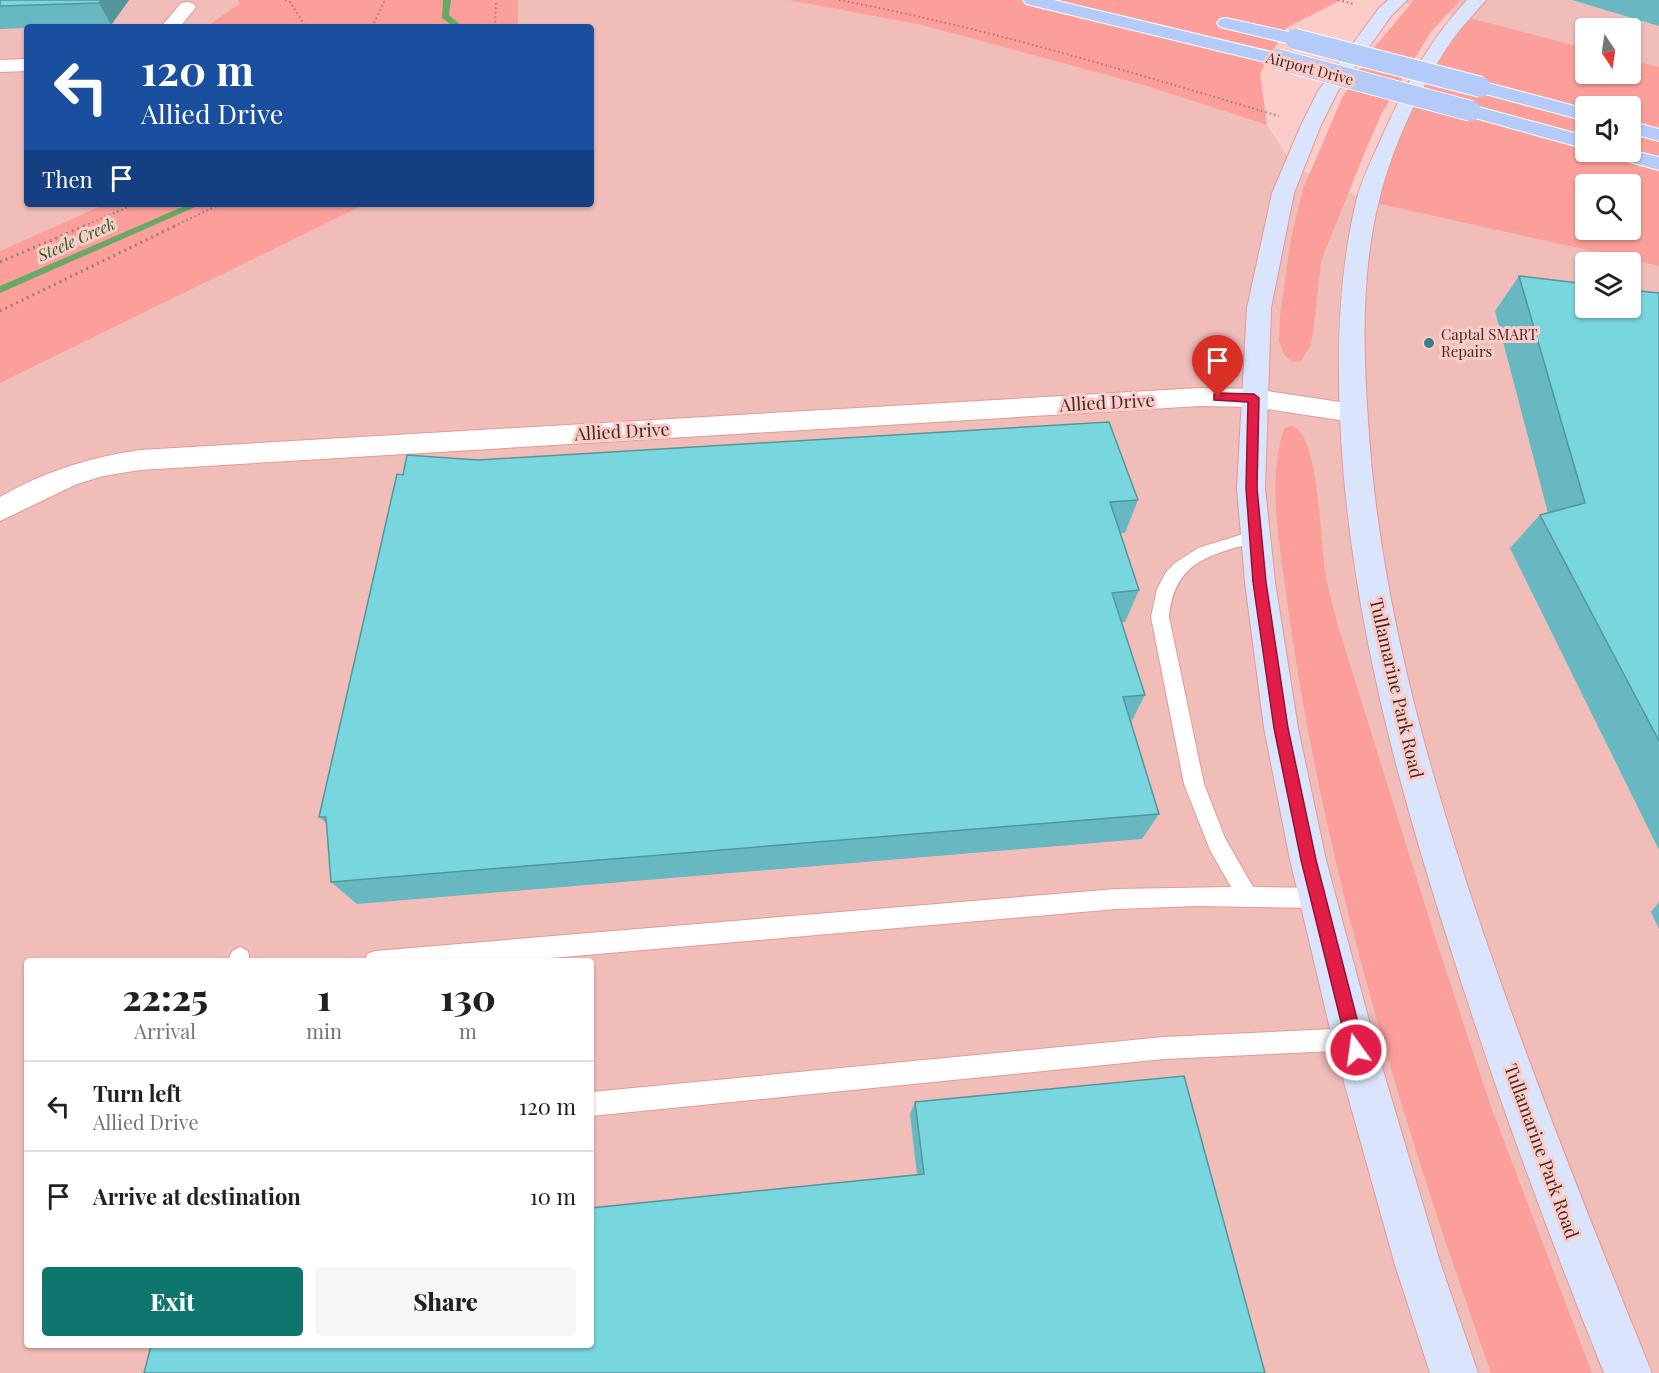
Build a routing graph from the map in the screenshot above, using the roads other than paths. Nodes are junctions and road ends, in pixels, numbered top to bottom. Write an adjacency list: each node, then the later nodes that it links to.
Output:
1 (1032, 0): 12 (main road, Airport Drive, bridge)
2 (1398, 0): 15 (street)
3 (1477, 0): 16 (street, Tullamarine Park Road)
4 (188, 7): 6 (street)
5 (1211, 20): 9 (main road, Airport Drive, bridge)
6 (173, 24)
7 (24, 65): 8 (street)
8 (0, 66)
9 (1575, 112)
10 (1641, 130): 11 (main road)
11 (1659, 135)
12 (1575, 140)
13 (1641, 159): 14 (main road)
14 (1659, 164)
15 (1254, 398): 16 (street, Allied Drive); 17 (street, Allied Drive); 18 (street)
16 (1353, 413): 25 (street, Tullamarine Park Road)
17 (0, 510)
18 (1256, 536): 19 (lane); 20 (street)
19 (1247, 897): 20 (lane); 21 (lane)
20 (1318, 898): 22 (street)
21 (422, 958)
22 (1354, 1039): 23 (lane); 24 (street)
23 (594, 1104)
24 (1454, 1373)
25 (1628, 1373)

